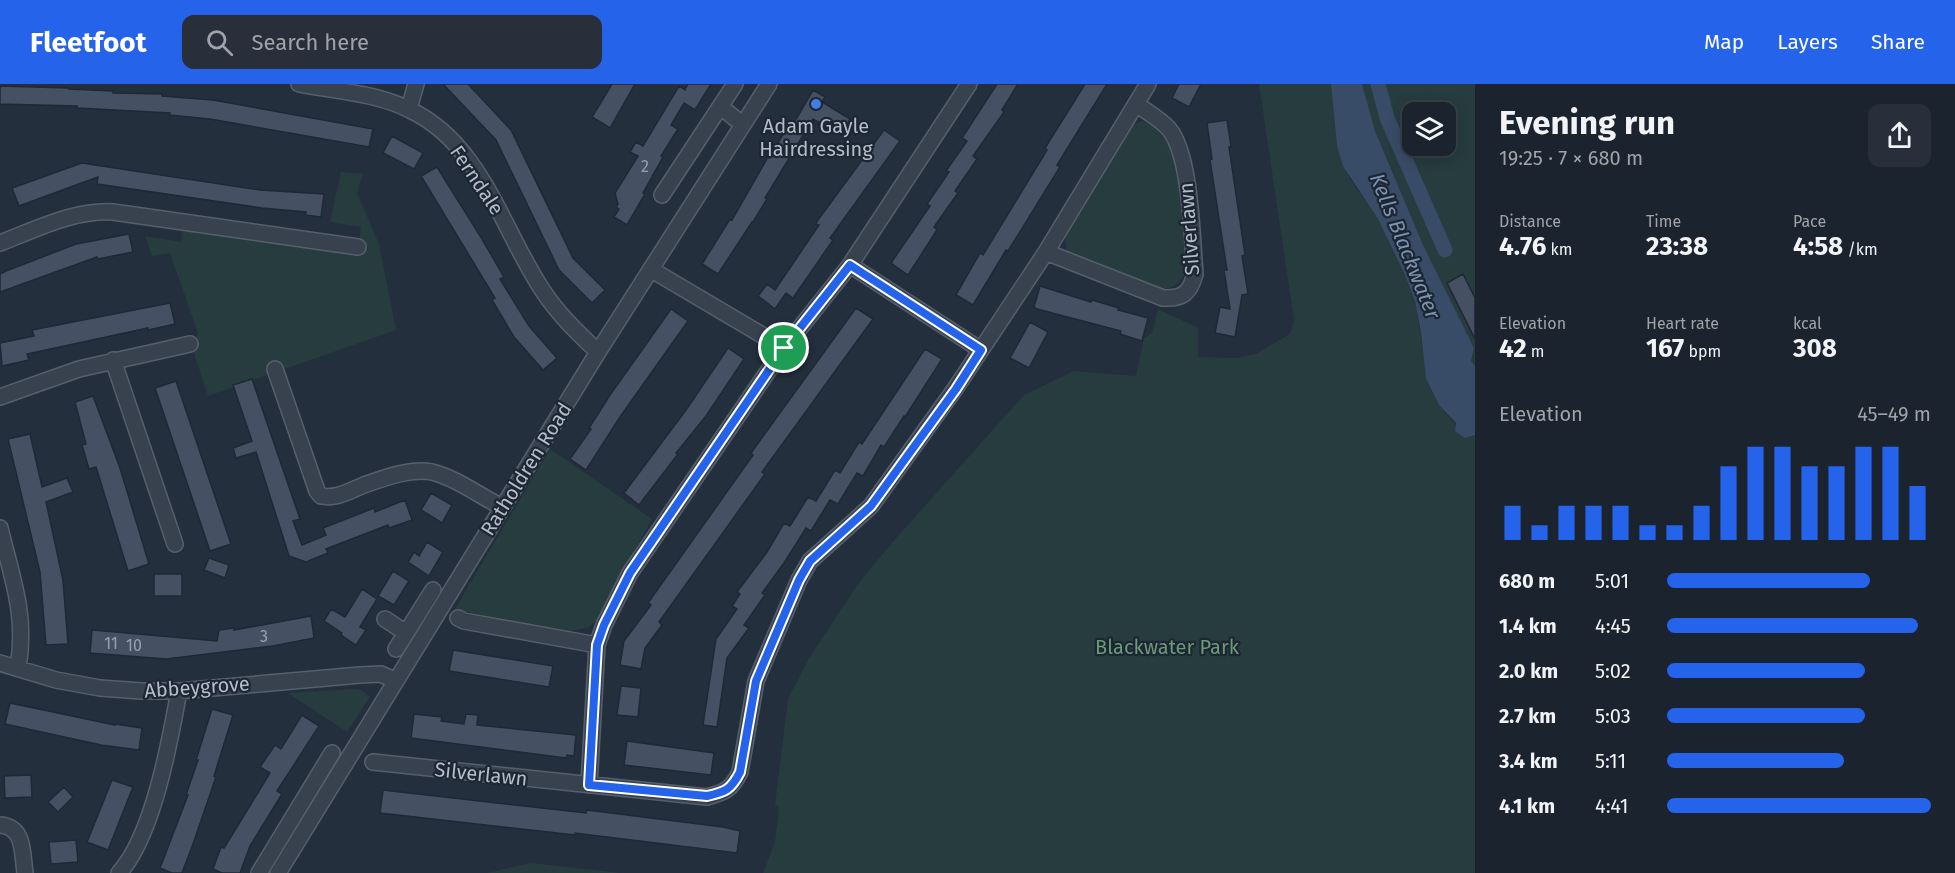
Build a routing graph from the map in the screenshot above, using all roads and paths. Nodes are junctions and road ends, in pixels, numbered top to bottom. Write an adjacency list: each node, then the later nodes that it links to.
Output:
1 (299, 84): 9 (street, Ferndale)
2 (416, 84): 9 (street)
3 (735, 84): 8 (street)
4 (769, 84): 10 (street, Ratholdren Road)
5 (969, 84): 15 (street)
6 (1148, 84): 7 (street, Silverlawn)
7 (1136, 104): 14 (street, Silverlawn); 14 (street, Silverlawn)
8 (721, 107): 10 (street); 11 (street)
9 (409, 109): 20 (street, Ferndale)
10 (743, 125): 16 (street, Ratholdren Road)
11 (662, 195)
12 (0, 243): 13 (street)
13 (358, 247)
14 (1046, 252): 19 (street, Silverlawn)
15 (850, 265): 18 (street); 19 (street)
16 (652, 270): 18 (street); 20 (street, Ratholdren Road)
17 (190, 344): 21 (street)
18 (784, 348): 33 (street)
19 (981, 350): 41 (street, Silverlawn)
20 (598, 352): 24 (street, Ratholdren Road)
21 (113, 360): 23 (street); 26 (street)
22 (275, 369): 24 (street)
23 (0, 397)
24 (502, 507): 31 (street, Ratholdren Road)
25 (0, 528): 36 (street)
26 (175, 543)
27 (433, 590): 28 (street)
28 (420, 611): 31 (street); 32 (street)
29 (458, 618): 33 (street)
30 (385, 619): 32 (street)
31 (434, 620): 37 (street, Ratholdren Road)
32 (406, 633): 34 (street)
33 (597, 645): 41 (street)
34 (396, 649)
35 (0, 663): 36 (street, Abbeygrove)
36 (18, 668): 38 (street, Abbeygrove)
37 (396, 681): 38 (street, Abbeygrove); 44 (street, Ratholdren Road)
38 (179, 691): 46 (street)
39 (332, 753): 43 (street)
40 (373, 762): 41 (street, Silverlawn)
41 (589, 785)
42 (0, 825): 45 (street)
43 (274, 849): 44 (street); 47 (street)
44 (288, 858): 48 (street, Ratholdren Road)
45 (25, 873)
46 (119, 873)
47 (259, 873)
48 (278, 873)

